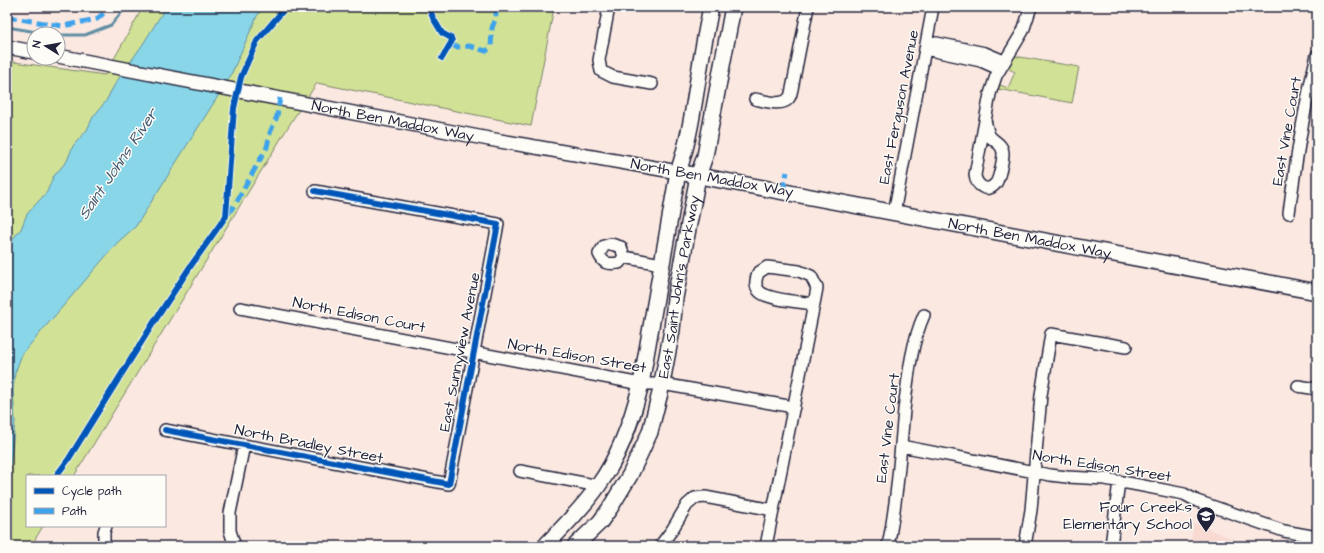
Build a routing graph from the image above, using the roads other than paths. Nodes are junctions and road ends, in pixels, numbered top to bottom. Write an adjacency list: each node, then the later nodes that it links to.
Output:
1 (609, 7): 13 (street)
2 (711, 7): 16 (main road, East Saint John's Parkway)
3 (733, 7): 17 (main road, East Saint John's Parkway)
4 (808, 7): 14 (street)
5 (933, 7): 7 (street, East Ferguson Avenue)
6 (1031, 7): 12 (street)
7 (926, 45): 12 (street); 20 (street, East Ferguson Avenue)
8 (7, 47): 9 (street)
9 (26, 51)
10 (1317, 55): 19 (street, East Vine Court)
11 (66, 58): 16 (street, North Ben Maddox Way)
12 (1001, 65): 15 (street)
13 (652, 84)
14 (755, 99)
15 (985, 120): 15 (street)
16 (678, 172): 17 (main road, North Ben Maddox Way); 22 (main road, East Saint John's Parkway)
17 (698, 176): 20 (main road, North Ben Maddox Way); 30 (main road, East Saint John's Parkway)
18 (315, 191): 28 (street, East Sunnyview Avenue)
19 (1289, 212)
20 (894, 213): 23 (main road, North Ben Maddox Way)
21 (624, 257): 22 (street, East Saint John's Parkway)
22 (661, 264): 29 (main road, East Saint John's Parkway)
23 (1317, 292)
24 (814, 304): 24 (street); 33 (street)
25 (240, 308): 28 (street, North Edison Court)
26 (924, 314): 36 (street, East Vine Court)
27 (1126, 347): 38 (street)
28 (473, 352): 29 (street, North Edison Street); 40 (street, East Sunnyview Avenue)
29 (641, 384): 30 (street, North Edison Street); 41 (main road, East Saint John's Parkway)
30 (662, 384): 33 (street, North Edison Street); 48 (main road, East Saint John's Parkway)
31 (1298, 386): 32 (street)
32 (1317, 390)
33 (794, 407): 42 (street)
34 (164, 430): 35 (street, North Bradley Street)
35 (244, 445): 40 (street, North Bradley Street); 46 (street)
36 (901, 446): 38 (street, North Edison Street); 51 (street, East Vine Court)
37 (520, 471): 41 (street)
38 (1034, 472): 39 (street, North Edison Street); 52 (street)
39 (1119, 482): 44 (street, North Edison Street); 53 (street)
40 (449, 484)
41 (598, 486): 47 (main road, East Saint John's Parkway)
42 (773, 510): 49 (street); 50 (street)
43 (106, 527): 45 (street)
44 (1317, 537)
45 (104, 546)
46 (235, 546)
47 (545, 546)
48 (575, 546)
49 (660, 546)
50 (766, 546)
51 (888, 546)
52 (1025, 546)
53 (1111, 546)

